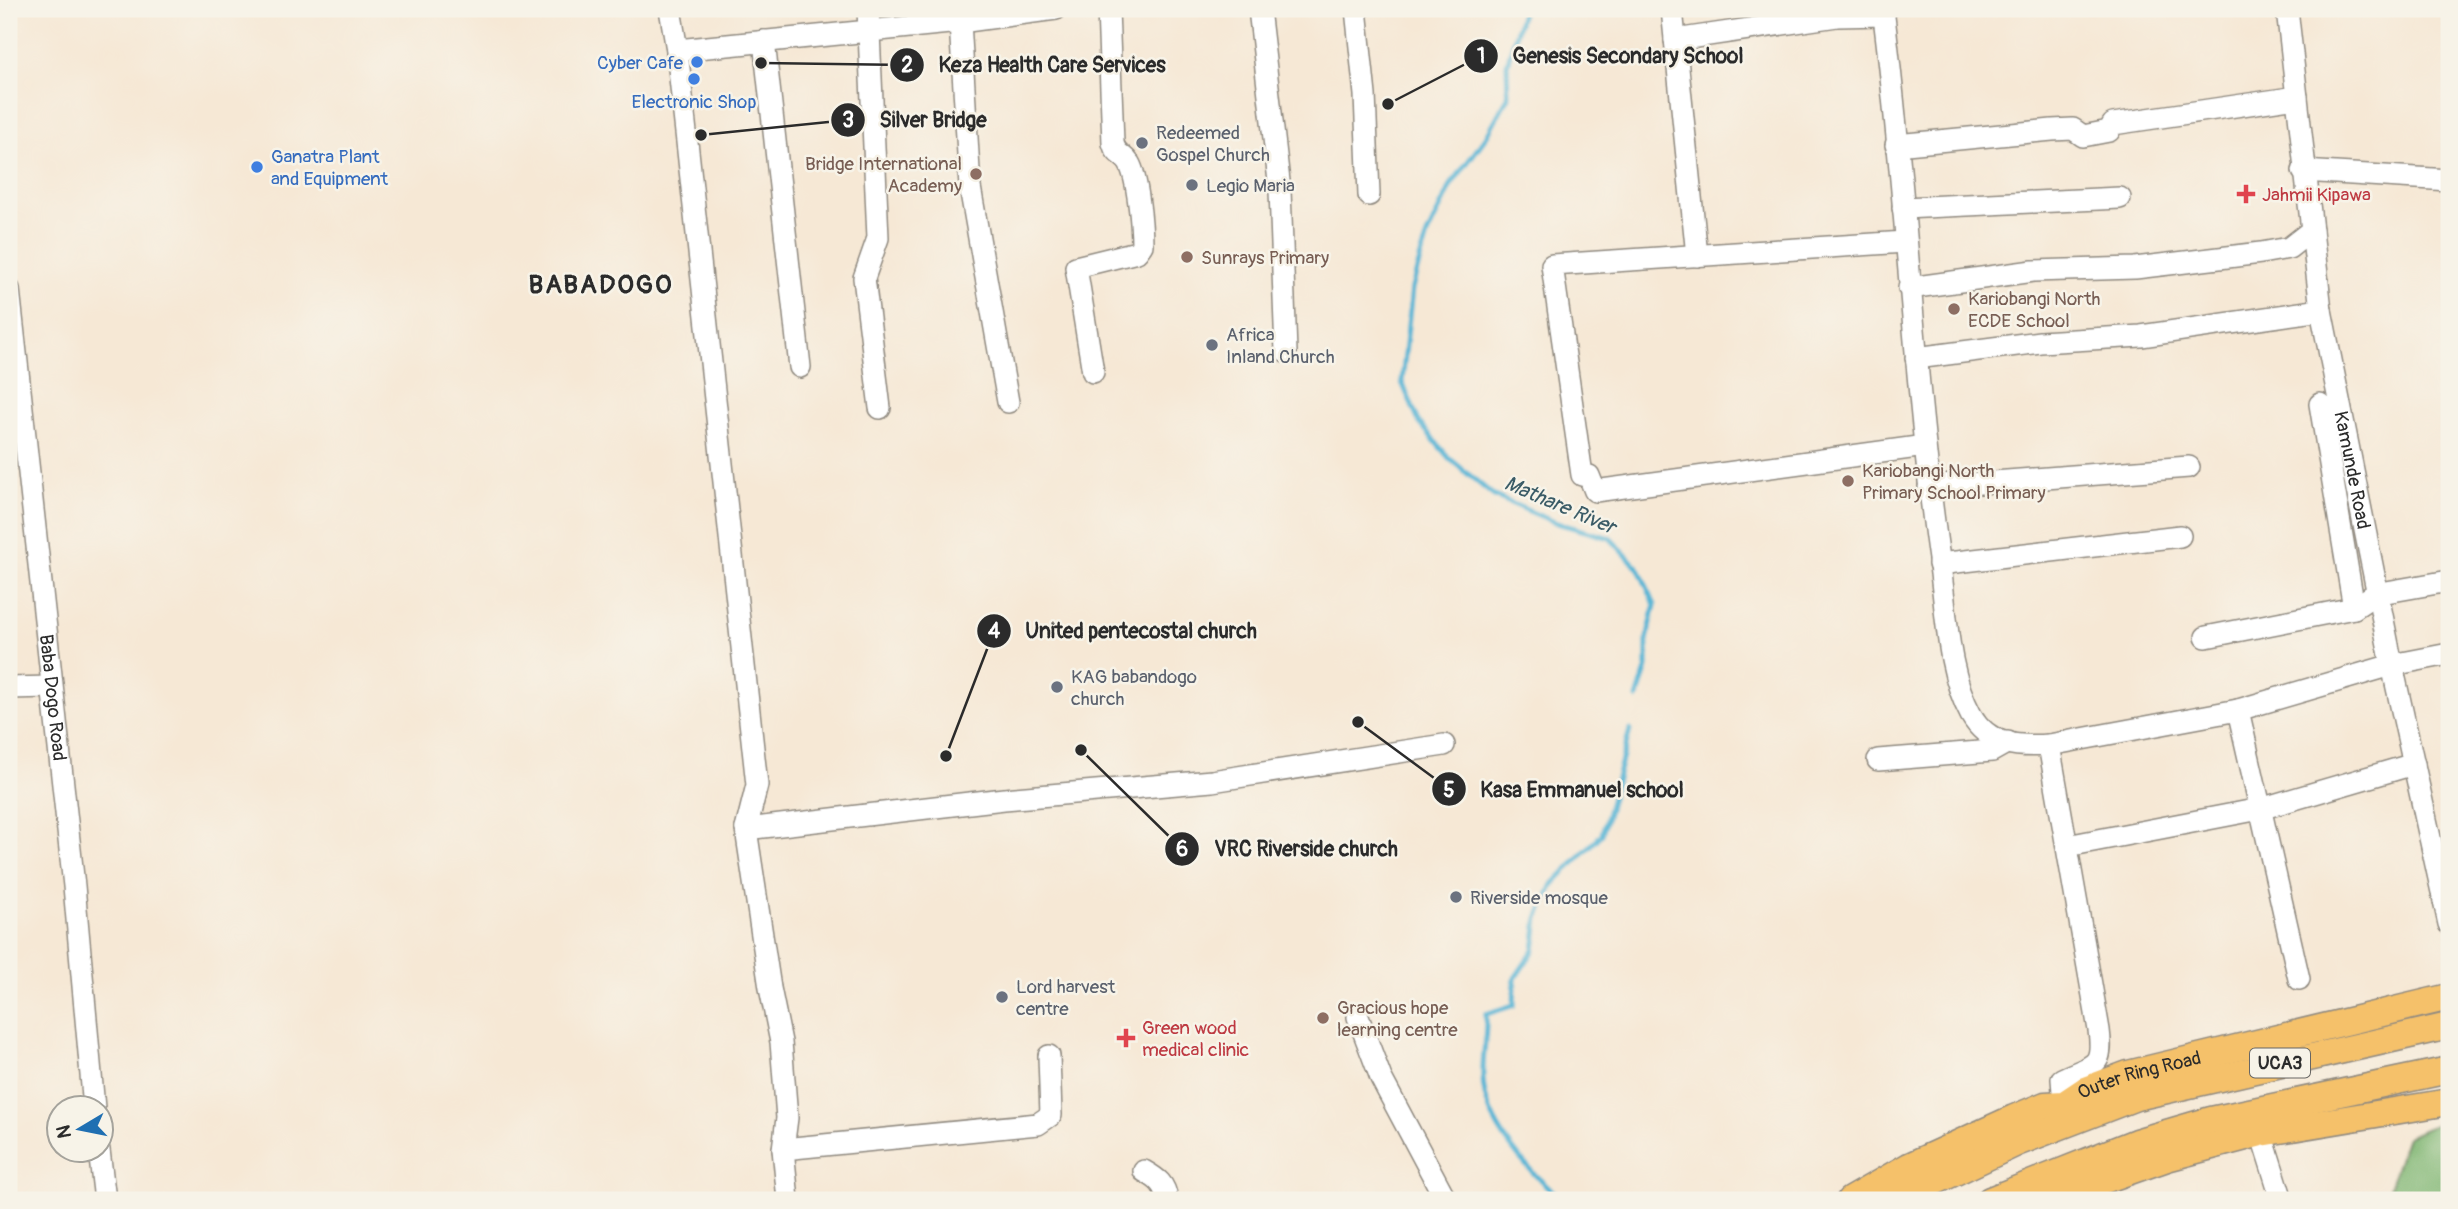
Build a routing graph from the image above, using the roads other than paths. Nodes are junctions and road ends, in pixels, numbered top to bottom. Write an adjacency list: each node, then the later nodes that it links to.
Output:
1 (670, 9): 14 (street)
2 (868, 9): 11 (street)
3 (1056, 9): 10 (street)
4 (1108, 9): 31 (street)
5 (1259, 9): 28 (street)
6 (1356, 9): 19 (street)
7 (1672, 9): 12 (street)
8 (2287, 9): 15 (street, Kamunde Road)
9 (1883, 12): 12 (street); 16 (street)
10 (960, 22): 11 (street); 32 (street)
11 (867, 32): 13 (street); 34 (street)
12 (1675, 40): 24 (street)
13 (764, 41): 14 (street); 30 (street)
14 (677, 50): 54 (street)
15 (2297, 97): 16 (street); 17 (street, Kamunde Road)
16 (1896, 145): 21 (street)
17 (2303, 171): 18 (street); 22 (street, Kamunde Road)
18 (2449, 180)
19 (1369, 195)
20 (2120, 198): 21 (street)
21 (1903, 208): 23 (street)
22 (2312, 230): 25 (street); 27 (street, Kamunde Road)
23 (1905, 242): 24 (street); 25 (street)
24 (1697, 256): 35 (street)
25 (1909, 288): 29 (street)
26 (9, 289): 45 (street, Baba Dogo Road)
27 (2321, 310): 29 (street); 44 (street, Kamunde Road)
28 (1286, 352)
29 (1916, 358): 35 (street)
30 (800, 367)
31 (1093, 372)
32 (1008, 402)
33 (2320, 404): 41 (street)
34 (880, 408)
35 (1925, 446): 37 (street)
36 (2189, 467): 37 (street)
37 (1929, 486): 39 (street)
38 (2180, 536): 39 (street)
39 (1940, 564): 48 (street)
40 (2449, 581): 41 (street)
41 (2354, 608): 42 (street)
42 (2206, 637)
43 (2449, 654): 44 (street)
44 (2392, 665): 47 (street); 52 (street, Kamunde Road)
45 (51, 687): 46 (street); 64 (street, Baba Dogo Road)
46 (9, 688)
47 (2238, 710): 50 (street); 53 (street)
48 (1991, 738): 50 (street); 51 (street)
49 (1444, 745): 54 (street)
50 (2049, 745): 55 (street)
51 (1878, 760)
52 (2414, 764): 53 (street); 56 (street, Kamunde Road)
53 (2260, 809): 55 (street); 57 (street)
54 (747, 829): 69 (street)
55 (2067, 846): 67 (street)
56 (2449, 924)
57 (2299, 979)
58 (2449, 997): 62 (main road, Outer Ring Road / UCA3)
59 (1358, 1017): 75 (street)
60 (2449, 1026): 65 (main road, Outer Ring Road / UCA3)
61 (1049, 1056): 69 (street)
62 (2191, 1058): 65 (main road); 67 (main road, Outer Ring Road / UCA3)
63 (2449, 1070): 78 (main road, UCA3)
64 (93, 1094)
65 (2124, 1100): 77 (main road, Outer Ring Road / UCA3)
66 (2449, 1102): 68 (main road)
67 (2064, 1104): 76 (main road, Outer Ring Road / UCA3)
68 (2261, 1133): 79 (main road); 80 (street)
69 (783, 1149): 73 (street)
70 (101, 1164): 72 (street)
71 (1144, 1171): 74 (street)
72 (105, 1200)
73 (788, 1200)
74 (1167, 1200)
75 (1446, 1200)
76 (1850, 1200)
77 (1896, 1200)
78 (1990, 1200)
79 (2046, 1200)
80 (2282, 1200)

